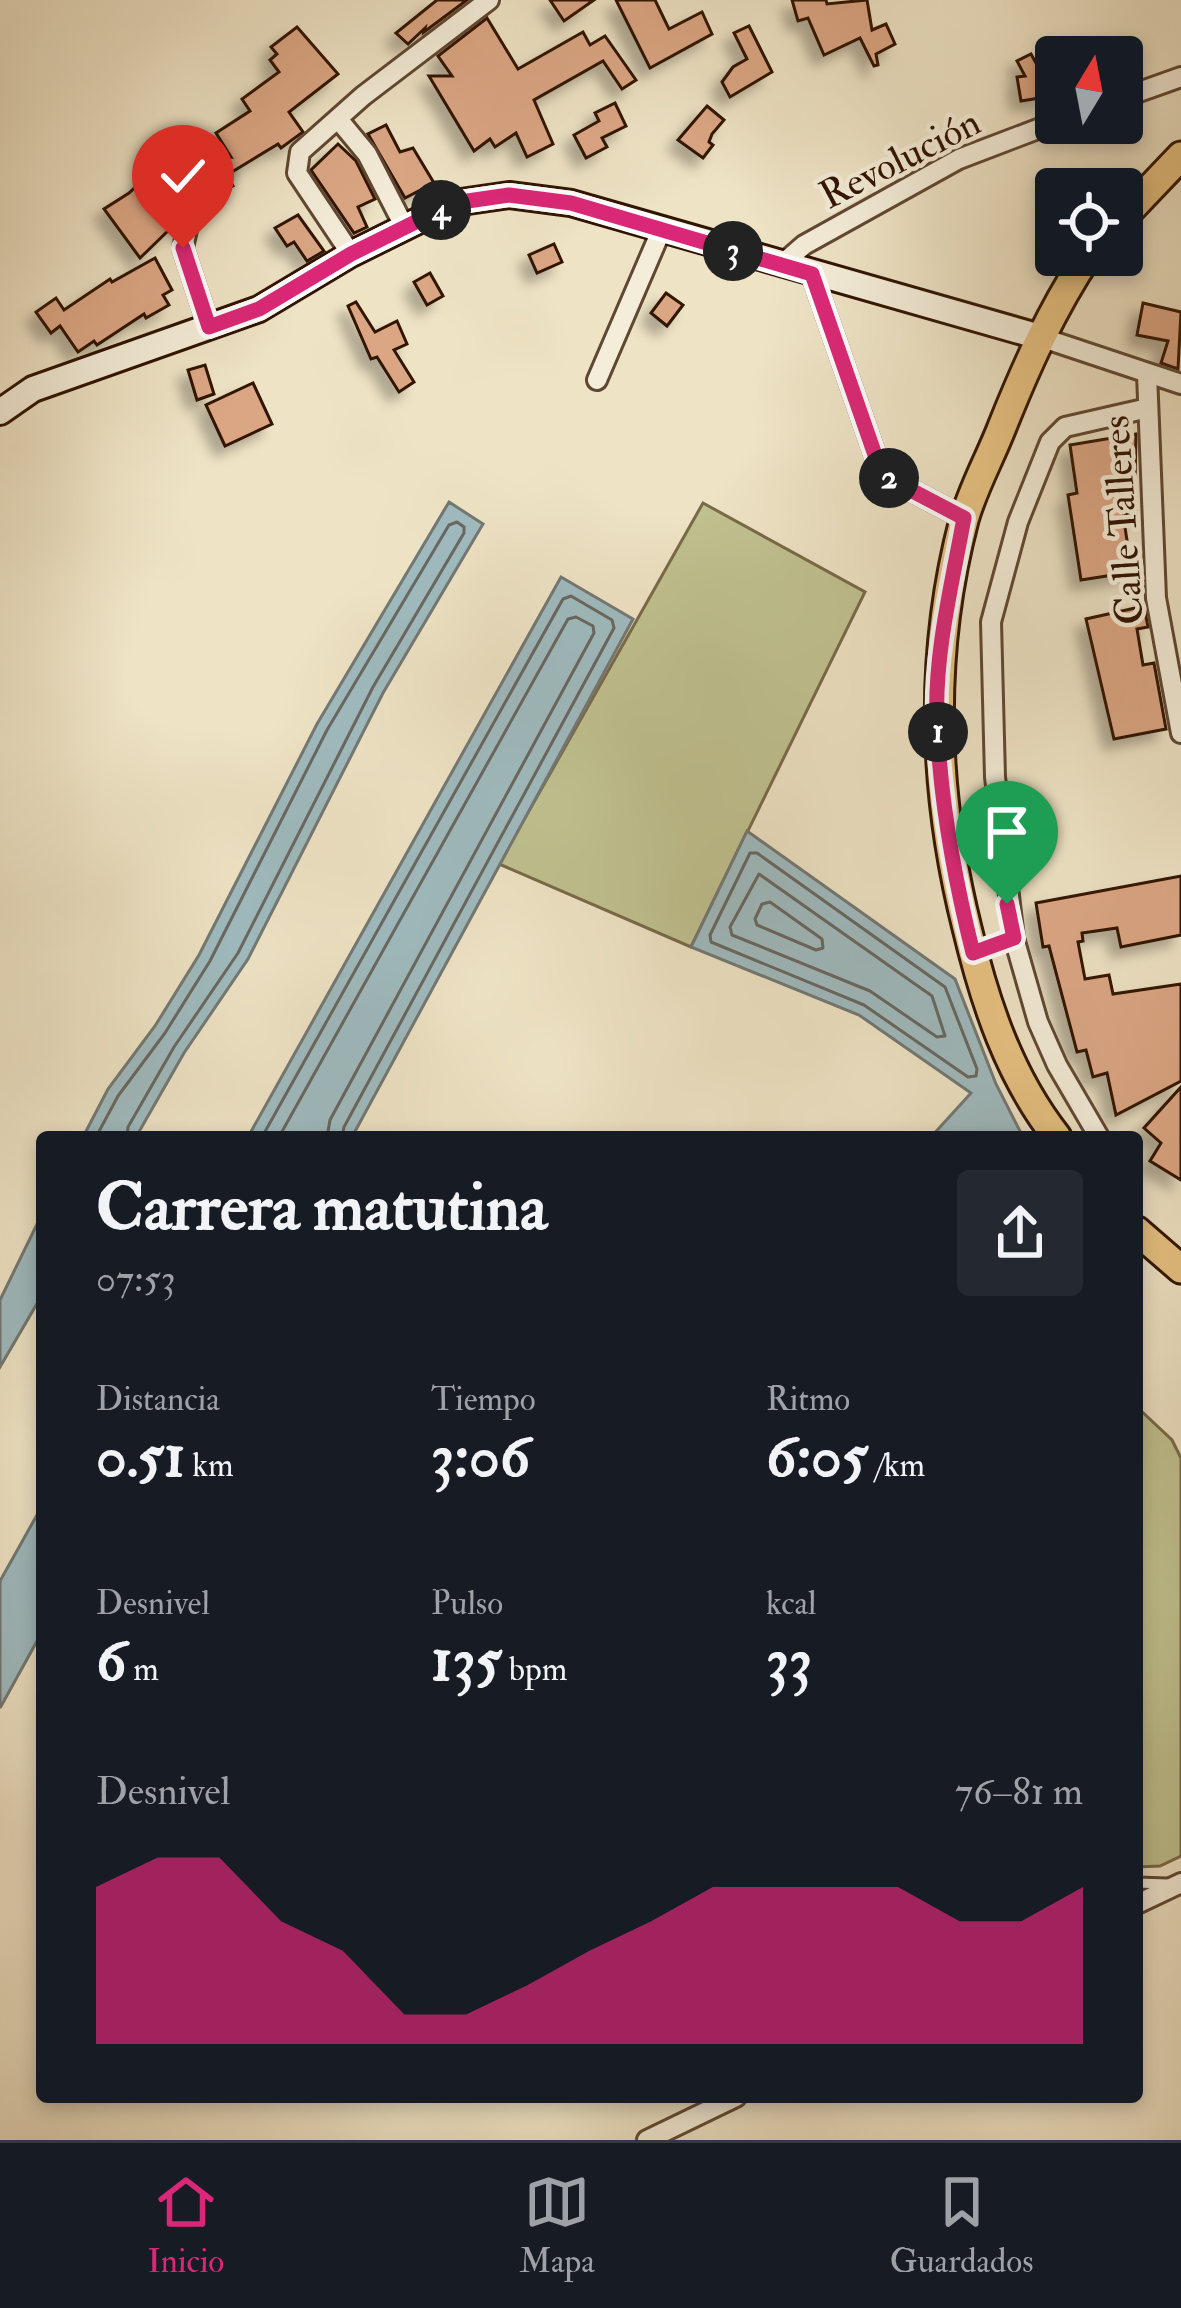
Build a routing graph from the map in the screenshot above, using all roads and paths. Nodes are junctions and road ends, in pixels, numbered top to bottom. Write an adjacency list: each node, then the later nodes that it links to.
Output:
1 (489, 0): 4 (street)
2 (1181, 77): 3 (street)
3 (1143, 91)
4 (338, 119): 9 (street); 11 (street)
5 (1035, 130): 12 (street, Revolución)
6 (1181, 156): 8 (main road)
7 (169, 166): 15 (street)
8 (1143, 196)
9 (405, 228): 10 (main road); 11 (main road)
10 (661, 231): 12 (main road); 18 (street)
11 (351, 254): 15 (main road)
12 (781, 265): 13 (main road)
13 (812, 274): 16 (main road); 22 (street)
14 (1076, 276): 16 (main road)
15 (209, 327): 21 (main road)
16 (1040, 337): 17 (street); 22 (main road)
17 (1147, 374): 19 (street); 20 (street, Calle Talleres)
18 (597, 380)
19 (1181, 384)
20 (1148, 408): 23 (street, Calle Talleres); 24 (street)
21 (0, 412)
22 (964, 518): 25 (main road)
23 (1181, 733)
24 (1014, 938): 25 (street); 27 (street)
25 (973, 953): 26 (main road)
26 (1053, 1131)
27 (1096, 1131)
28 (1143, 1236): 29 (main road)
29 (1181, 1270)
30 (1143, 1883): 31 (lane)
31 (1180, 1883): 32 (street)
32 (1143, 1901)
33 (723, 2103): 34 (street)
34 (646, 2140)

